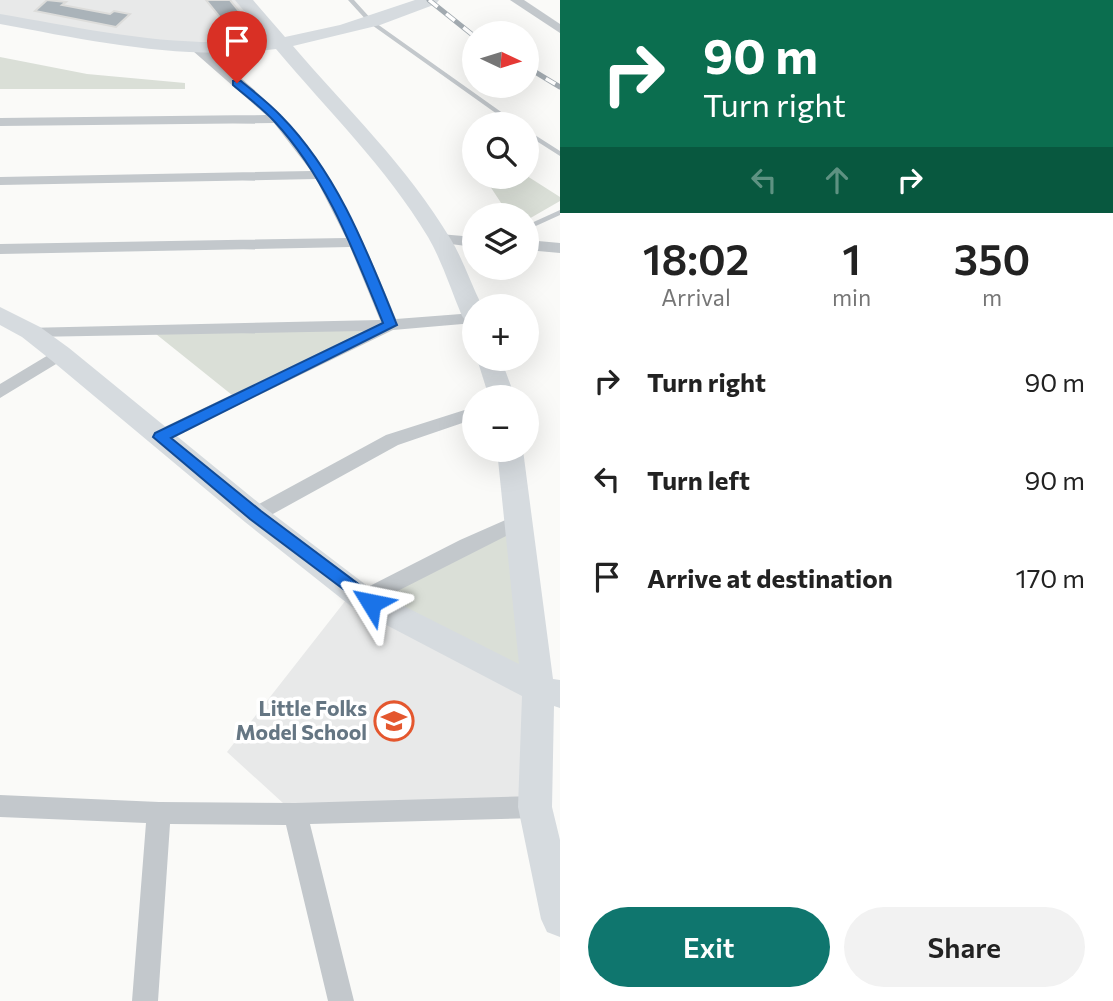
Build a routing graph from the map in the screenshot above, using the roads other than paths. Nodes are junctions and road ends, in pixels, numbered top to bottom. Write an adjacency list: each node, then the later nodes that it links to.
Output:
1 (244, 0): 8 (street)
2 (351, 0): 6 (lane)
3 (430, 0): 6 (street)
4 (516, 0): 7 (street)
5 (0, 19): 9 (street)
6 (371, 22): 8 (street); 10 (lane)
7 (560, 29)
8 (279, 42): 9 (street); 19 (street)
9 (197, 48): 11 (street)
10 (498, 112)
11 (278, 119): 12 (street); 15 (street)
12 (0, 122)
13 (539, 140): 14 (lane)
14 (560, 154)
15 (322, 176): 16 (street); 21 (street)
16 (0, 181)
17 (560, 212): 18 (lane)
18 (539, 222)
19 (440, 239): 20 (street); 25 (street)
20 (462, 241)
21 (357, 242): 24 (street); 28 (street)
22 (539, 246): 23 (street)
23 (560, 248)
24 (0, 249)
25 (464, 294)
26 (0, 315): 29 (street)
27 (462, 318): 28 (street)
28 (390, 325): 29 (street); 33 (street)
29 (31, 332): 30 (street)
30 (60, 354): 31 (street); 33 (street)
31 (0, 392)
32 (462, 417): 35 (street)
33 (160, 437): 35 (street)
34 (512, 462): 36 (street)
35 (255, 515): 37 (street)
36 (519, 521): 37 (street); 38 (street)
37 (363, 599): 38 (street)
38 (549, 692): 40 (street)
39 (0, 806): 41 (street)
40 (535, 807): 42 (street); 43 (street)
41 (159, 813): 42 (street); 44 (street)
42 (295, 814): 45 (street)
43 (560, 919)
44 (145, 1001)
45 (341, 1001)

